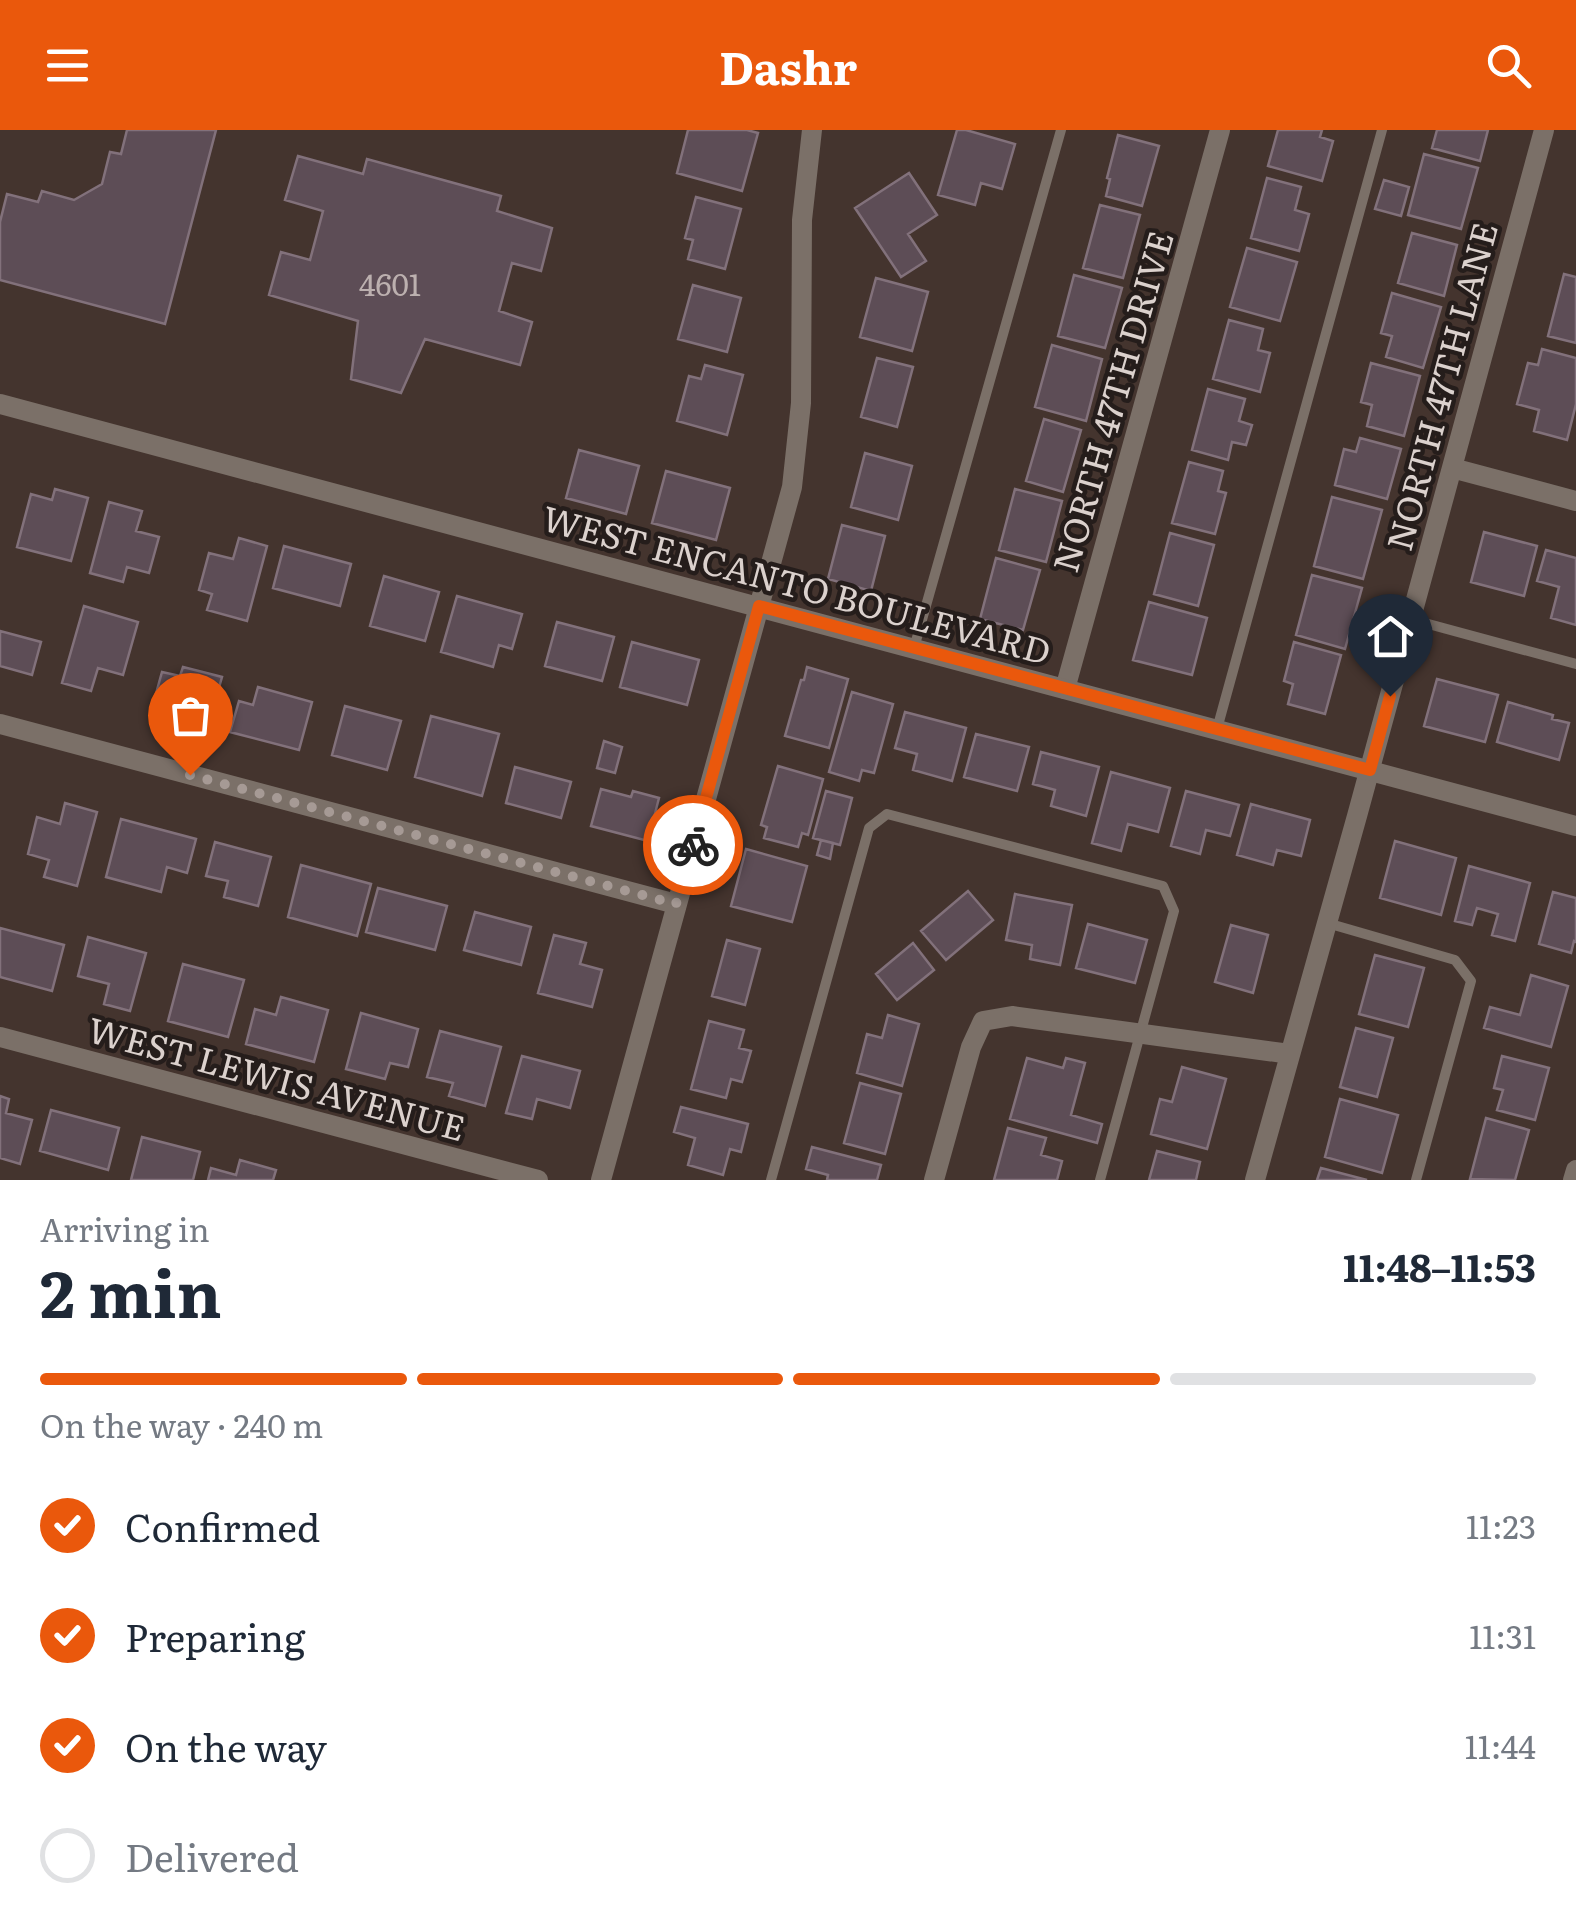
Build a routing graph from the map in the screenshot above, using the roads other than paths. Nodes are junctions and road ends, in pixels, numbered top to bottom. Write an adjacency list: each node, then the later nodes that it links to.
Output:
1 (812, 130): 9 (street)
2 (1061, 130): 11 (lane)
3 (1220, 130): 13 (street, NORTH 47TH DRIVE)
4 (1382, 130): 15 (lane)
5 (1544, 130): 7 (street, NORTH 47TH LANE)
6 (0, 404): 9 (street, WEST ENCANTO BOULEVARD)
7 (1452, 468): 8 (street); 10 (street, NORTH 47TH LANE)
8 (1576, 501)
9 (759, 606): 11 (street, WEST ENCANTO BOULEVARD); 18 (street)
10 (1410, 619): 12 (lane); 16 (street, NORTH 47TH LANE)
11 (914, 648): 13 (street, WEST ENCANTO BOULEVARD)
12 (1576, 664)
13 (1065, 688): 15 (street, WEST ENCANTO BOULEVARD)
14 (0, 724): 18 (street)
15 (1216, 729): 16 (street, WEST ENCANTO BOULEVARD)
16 (1370, 770): 17 (street, WEST ENCANTO BOULEVARD); 19 (street, NORTH 47TH LANE)
17 (1576, 826)
18 (676, 904): 25 (street)
19 (1327, 923): 22 (street, NORTH 47TH LANE); 30 (lane)
20 (1141, 1033): 22 (street); 26 (lane); 27 (street); 28 (lane)
21 (0, 1037): 24 (street, WEST LEWIS AVENUE)
22 (1290, 1054): 29 (street, NORTH 47TH LANE)
23 (1576, 1170): 31 (street)
24 (538, 1180)
25 (601, 1180)
26 (772, 1180)
27 (934, 1180)
28 (1100, 1180)
29 (1254, 1180)
30 (1416, 1180)
31 (1573, 1180)

